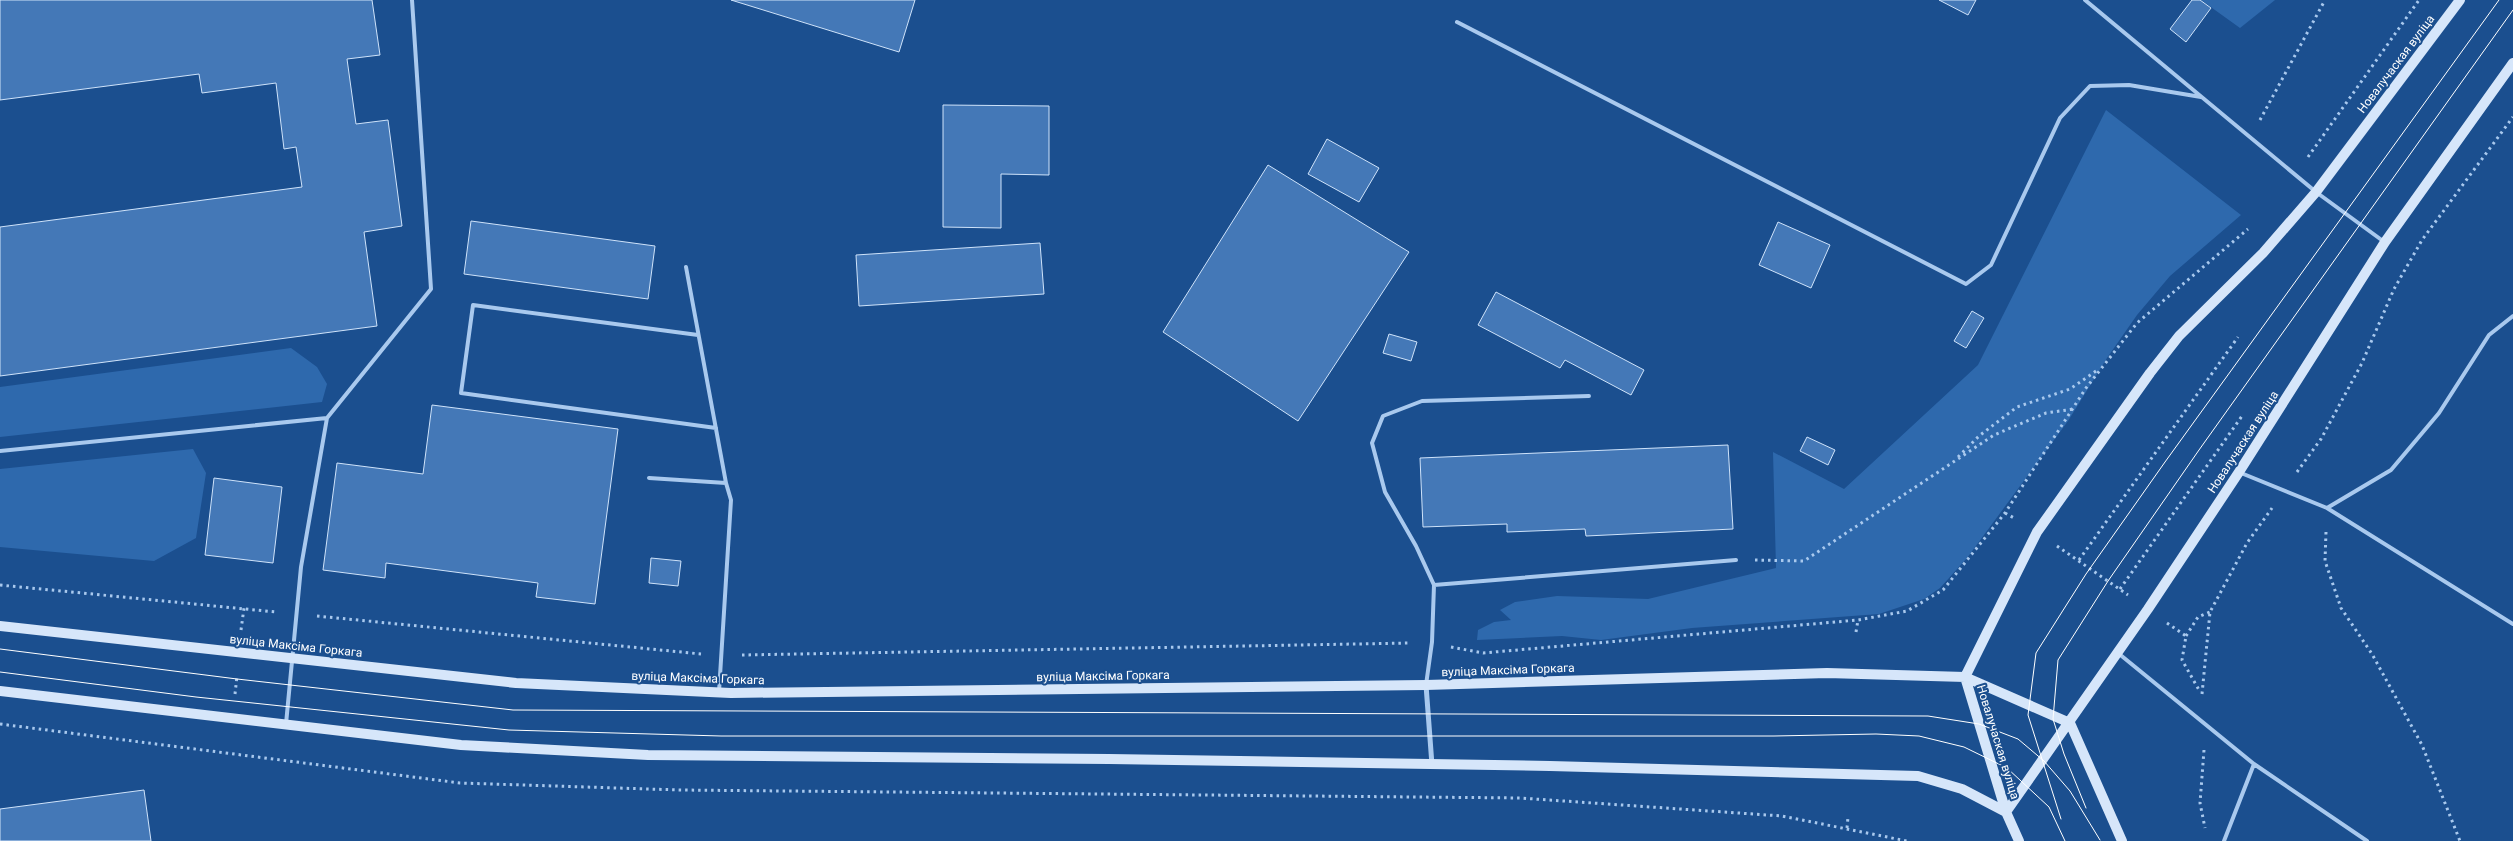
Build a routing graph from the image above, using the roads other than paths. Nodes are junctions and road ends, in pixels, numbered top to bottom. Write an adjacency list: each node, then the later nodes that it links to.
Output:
1 (412, 0): 13 (lane)
2 (2085, 0): 6 (lane)
3 (2460, 0): 7 (main road, Новалучаская вуліца)
4 (1457, 22): 6 (lane)
5 (2513, 63): 8 (main road, Новалучаская вуліца)
6 (2201, 97): 7 (lane)
7 (2316, 192): 8 (lane); 26 (main road, Новалучаская вуліца)
8 (2385, 242): 16 (main road, Новалучаская вуліца)
9 (686, 267): 11 (lane)
10 (2513, 316): 19 (lane)
11 (698, 335): 14 (lane); 14 (lane)
12 (1589, 396): 21 (lane)
13 (327, 418): 15 (lane); 25 (lane)
14 (716, 428): 18 (lane)
15 (0, 451)
16 (2239, 472): 19 (lane); 24 (main road, Новалучаская вуліца)
17 (649, 478): 18 (lane)
18 (726, 483): 29 (lane)
19 (2327, 508): 22 (lane)
20 (1736, 560): 21 (lane)
21 (1434, 585): 27 (lane)
22 (2513, 624)
23 (0, 626): 25 (main road, вуліца Максіма Горкага)
24 (2118, 653): 30 (main road, Новалучаская вуліца); 32 (lane)
25 (292, 658): 29 (main road, вуліца Максіма Горкага); 31 (lane)
26 (1965, 677): 27 (main road, вуліца Максіма Горкага); 30 (main road, вуліца Максіма Горкага); 34 (main road, Новалучаская вуліца)
27 (1426, 684): 29 (main road, вуліца Максіма Горкага); 33 (street)
28 (0, 691): 31 (main road)
29 (719, 692)
30 (2070, 723): 34 (main road, Новалучаская вуліца); 36 (main road)
31 (286, 724): 33 (main road)
32 (2254, 764): 37 (lane); 38 (lane)
33 (1432, 765): 34 (main road)
34 (2006, 812): 35 (main road)
35 (2019, 841)
36 (2122, 841)
37 (2224, 841)
38 (2367, 841)

